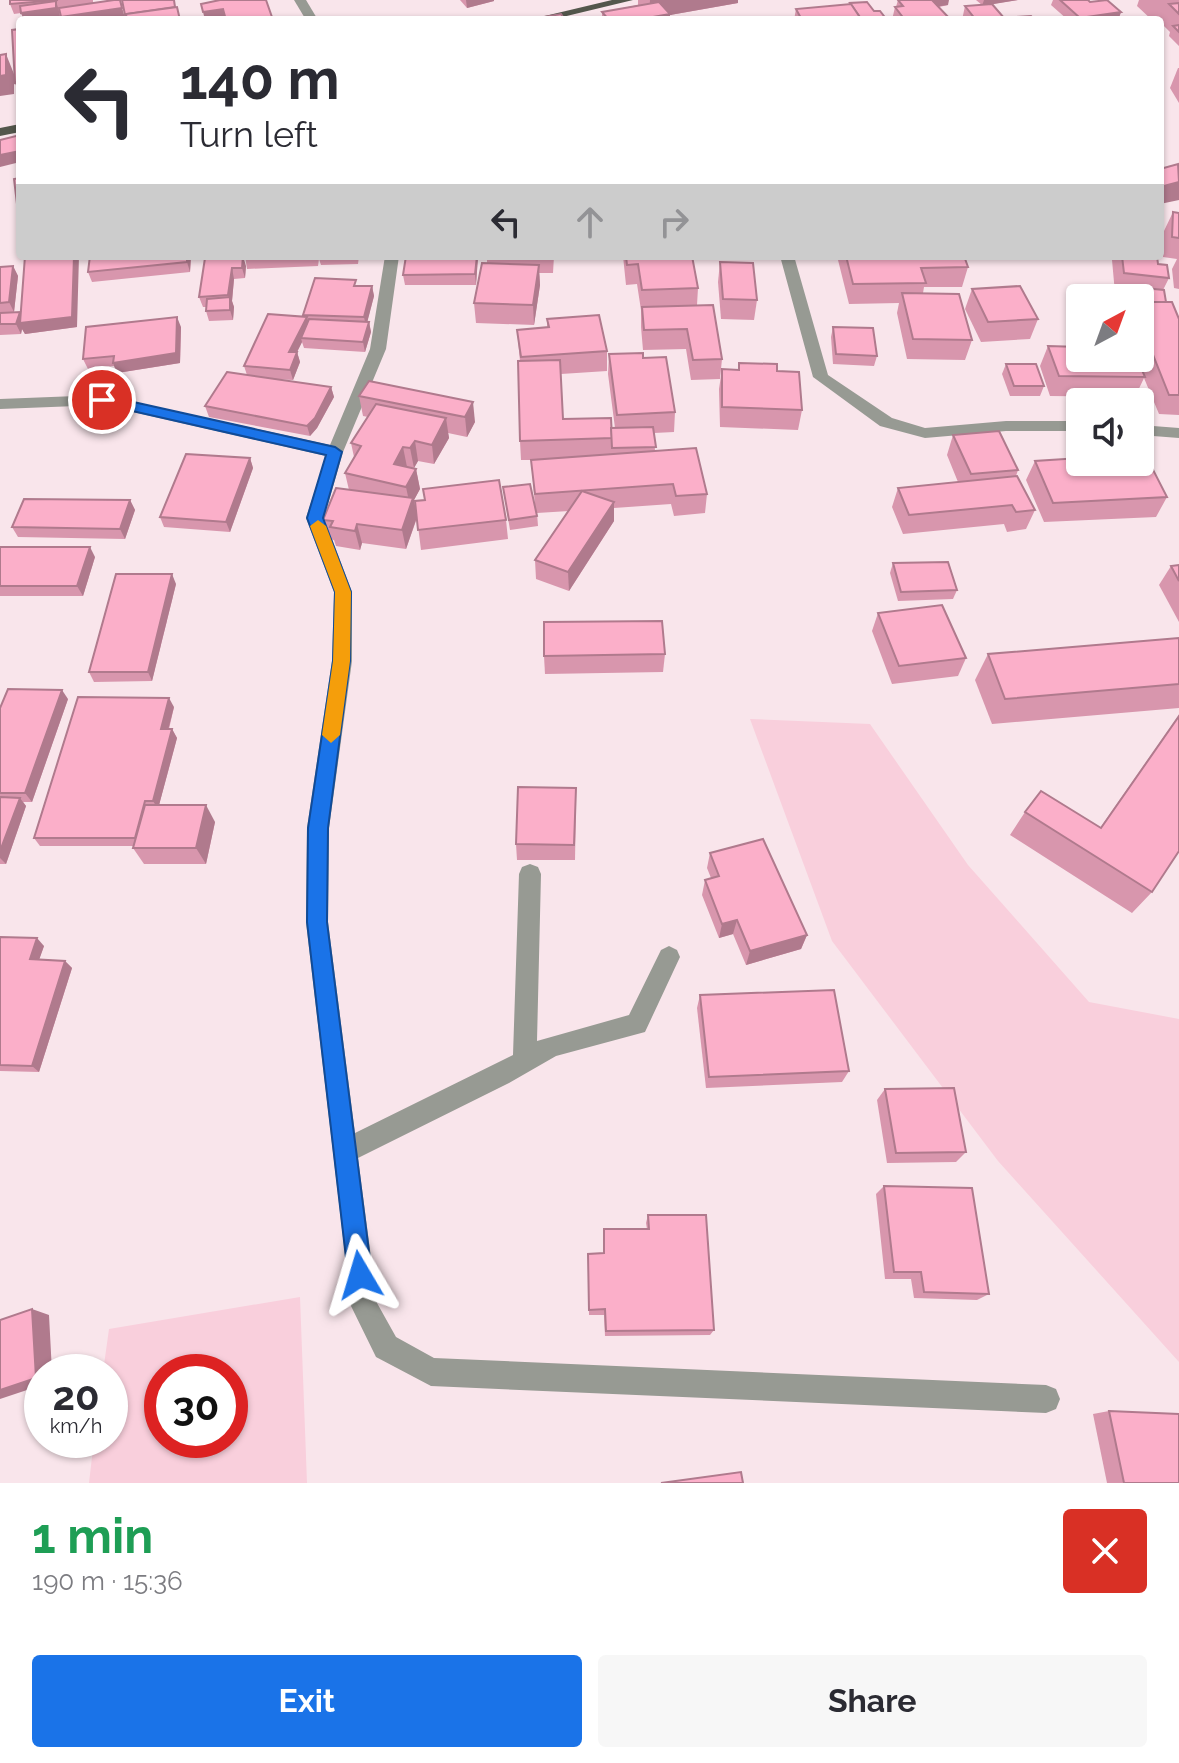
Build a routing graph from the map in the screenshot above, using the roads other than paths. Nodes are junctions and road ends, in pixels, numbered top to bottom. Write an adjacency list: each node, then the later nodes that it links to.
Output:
1 (627, 0): 2 (main road)
2 (572, 16)
3 (391, 260): 9 (street)
4 (788, 260): 6 (street)
5 (0, 404): 9 (street)
6 (1066, 426)
7 (1154, 431): 8 (street)
8 (1179, 433)
9 (335, 452): 13 (street)
10 (530, 874): 12 (street)
11 (669, 957): 12 (street)
12 (525, 1061): 13 (street)
13 (345, 1151): 14 (street)
14 (1046, 1399)

